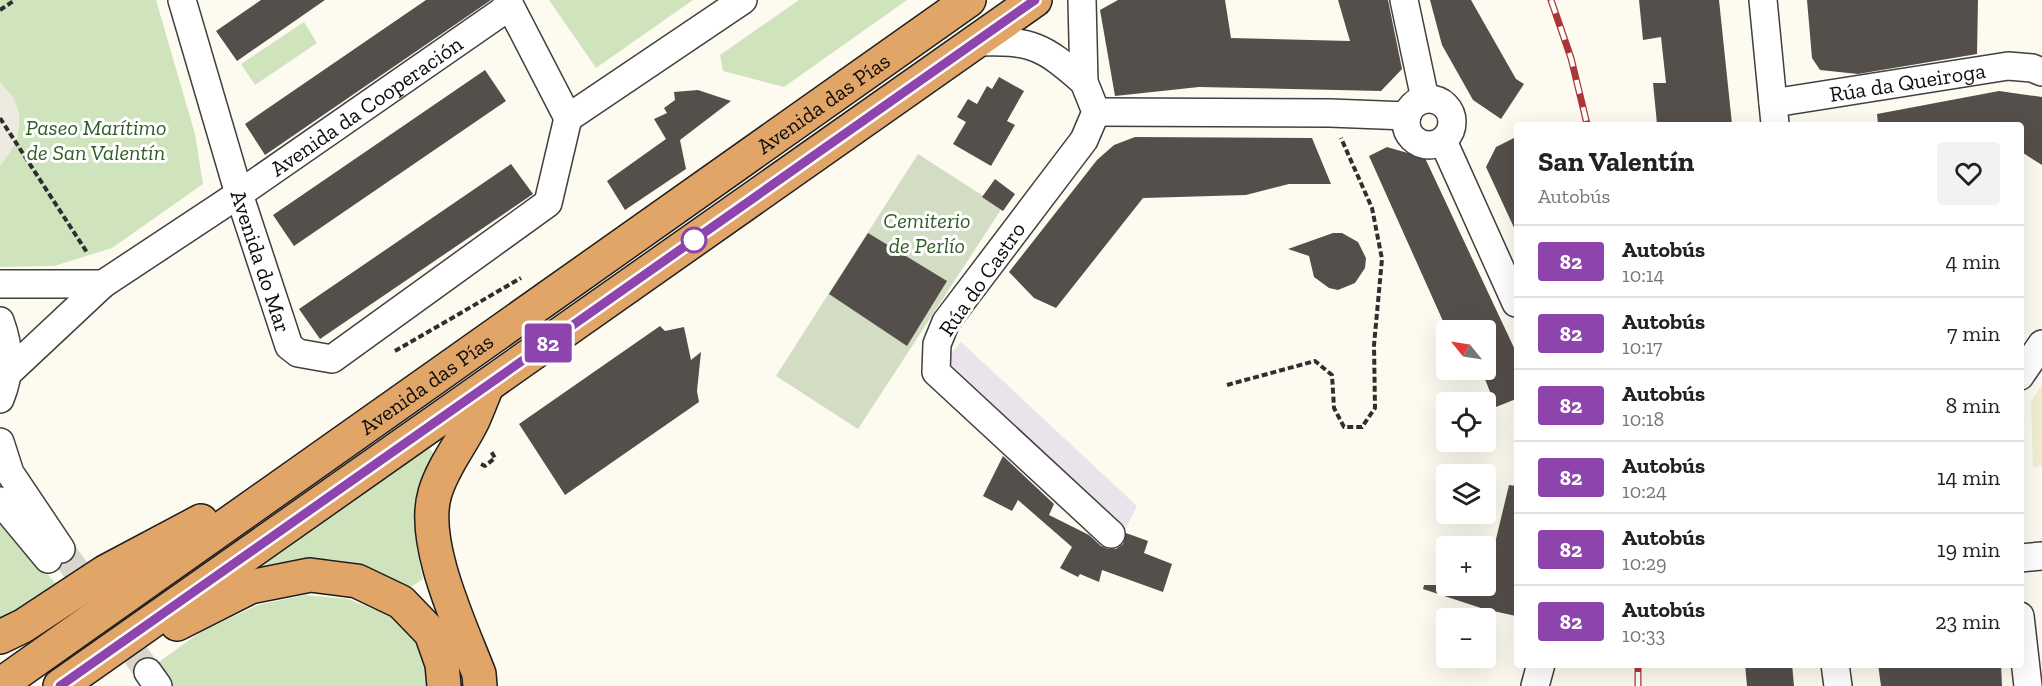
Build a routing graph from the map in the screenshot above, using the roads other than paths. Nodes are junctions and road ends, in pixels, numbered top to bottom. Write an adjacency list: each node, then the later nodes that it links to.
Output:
1 (743, 0): 15 (street)
2 (969, 0): 28 (highway, Avenida das Pías)
3 (1035, 0): 9 (highway, Avenida das Pías)
4 (1082, 0): 11 (street)
5 (1404, 0): 12 (street)
6 (1764, 0): 14 (street)
7 (185, 2): 17 (street, Avenida do Mar)
8 (509, 3): 15 (street, Avenida da Cooperación); 17 (street, Avenida da Cooperación)
9 (976, 42): 11 (street); 25 (highway, Avenida das Pías)
10 (2042, 72): 14 (street, Rúa da Queiroga)
11 (1084, 82): 13 (street)
12 (1416, 108): 13 (street); 16 (street); 16 (street)
13 (1096, 112): 30 (street, Rúa do Castro)
14 (1774, 114)
15 (568, 118): 17 (street, Avenida do Mar)
16 (1443, 141): 20 (street)
17 (239, 194): 19 (street, Avenida da Cooperación)
18 (0, 284): 19 (street)
19 (103, 284): 24 (street, Avenida da Cooperación)
20 (1514, 299)
21 (0, 321): 24 (street)
22 (2042, 344): 23 (street)
23 (2024, 370)
24 (8, 373): 26 (street)
25 (486, 386): 35 (highway, Avenida das Pías); 41 (highway)
26 (0, 399)
27 (0, 442): 29 (street)
28 (317, 460): 33 (highway); 38 (highway, Avenida das Pías)
29 (0, 501)
30 (1111, 534)
31 (2042, 556): 32 (street)
32 (2024, 558)
33 (0, 637)
34 (2024, 651): 44 (street)
35 (98, 659): 39 (highway, Avenida das Pías); 40 (highway)
36 (1540, 668): 42 (street)
37 (1836, 668): 43 (street)
38 (0, 685)
39 (60, 686)
40 (444, 686)
41 (480, 686)
42 (1535, 686)
43 (1838, 686)
44 (2028, 686)

